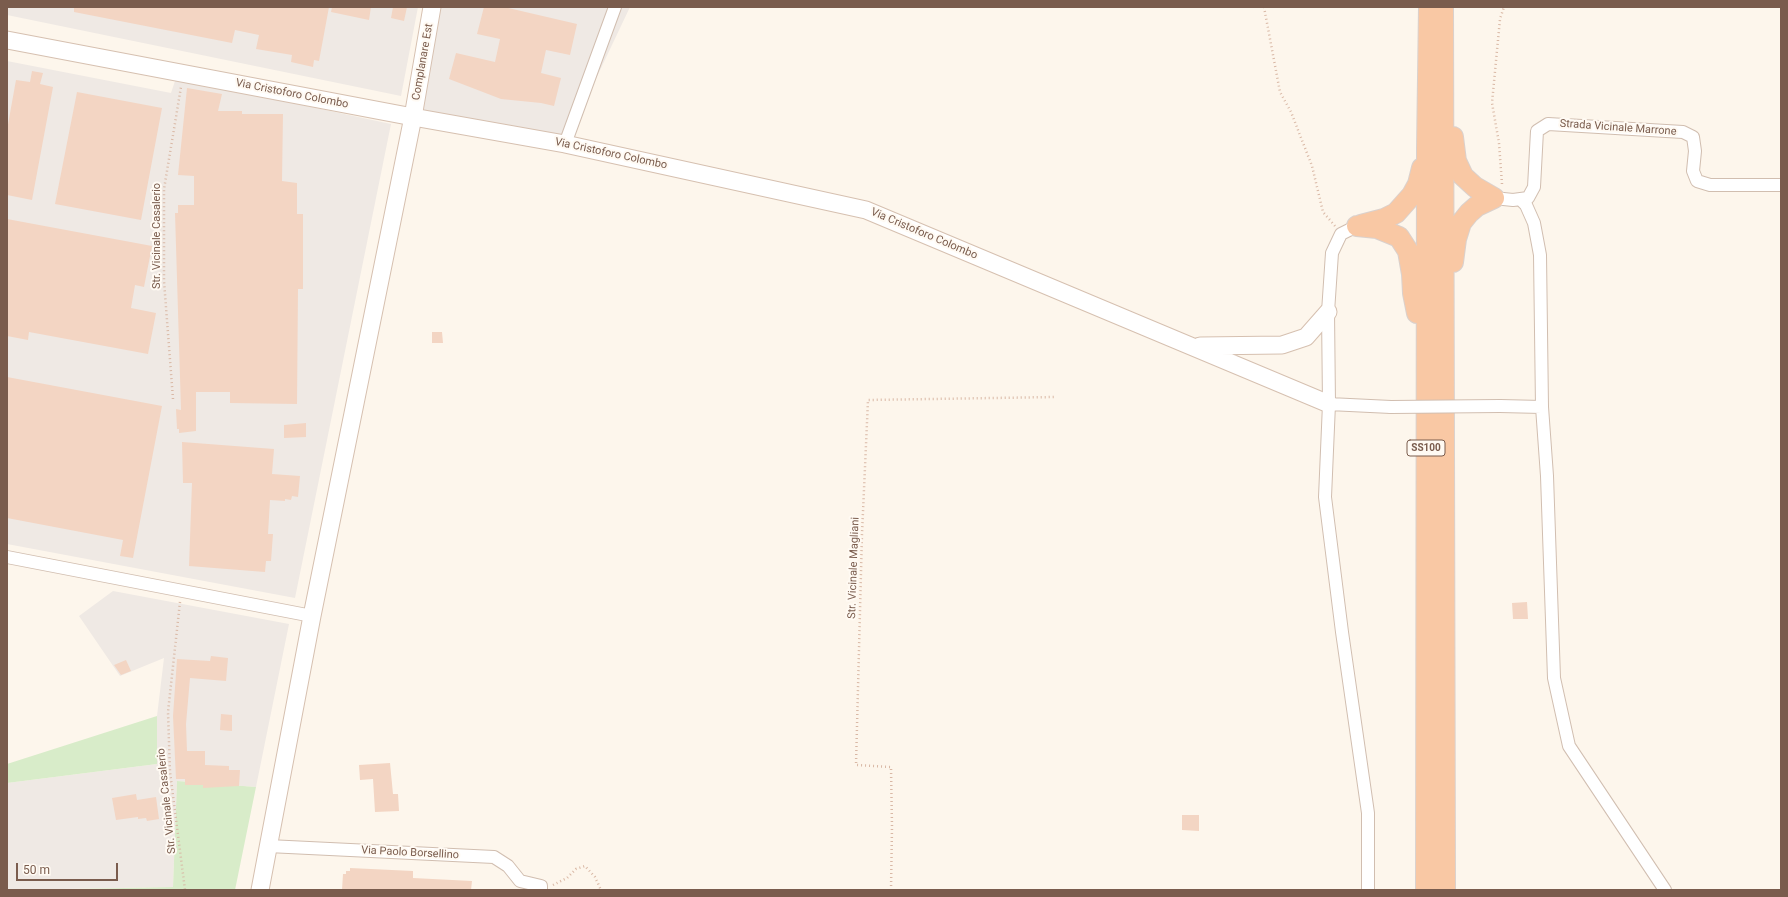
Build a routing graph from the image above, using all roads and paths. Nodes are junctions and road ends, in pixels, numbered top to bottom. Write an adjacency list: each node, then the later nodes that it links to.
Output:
1 (432, 7): 10 (main road, Complanare Est)
2 (615, 7): 11 (street)
3 (1264, 7): 16 (path)
4 (1429, 7): 12 (highway, SS100)
5 (1443, 7): 9 (highway, SS100)
6 (1504, 7): 14 (path)
7 (7, 40): 8 (main road, Via Cristoforo Colombo)
8 (183, 74): 10 (main road, Via Cristoforo Colombo); 22 (path, Str. Vicinale Casalerio)
9 (1444, 103): 14 (highway, SS100); 18 (highway, SS100)
10 (413, 117): 11 (main road, Via Cristoforo Colombo); 27 (main road, Complanare Est)
11 (565, 144): 19 (main road, Via Cristoforo Colombo)
12 (1427, 149): 16 (highway, SS100); 20 (highway, SS100)
13 (1781, 185): 15 (street, Strada Vicinale Marrone)
14 (1498, 198): 15 (street); 18 (highway, SS100)
15 (1521, 200): 24 (street)
16 (1349, 230): 17 (street); 20 (highway, SS100)
17 (1328, 312): 19 (main road); 23 (street)
18 (1444, 314): 36 (highway, SS100)
19 (1192, 346): 23 (main road, Via Cristoforo Colombo)
20 (1426, 348): 35 (highway, SS100)
21 (1056, 397): 33 (path, Str. Vicinale Magliani)
22 (173, 399)
23 (1329, 404): 24 (street, bridge); 34 (street)
24 (1542, 407): 37 (street)
25 (7, 557): 26 (street)
26 (182, 591): 27 (street); 30 (path, Str. Vicinale Casalerio)
27 (312, 616): 28 (main road, Complanare Est)
28 (268, 846): 29 (street, Via Paolo Borsellino); 31 (main road, Complanare Est)
29 (541, 888): 32 (path)
30 (185, 890)
31 (260, 890)
32 (601, 890)
33 (891, 890)
34 (1368, 890)
35 (1426, 890)
36 (1445, 890)
37 (1665, 890)

